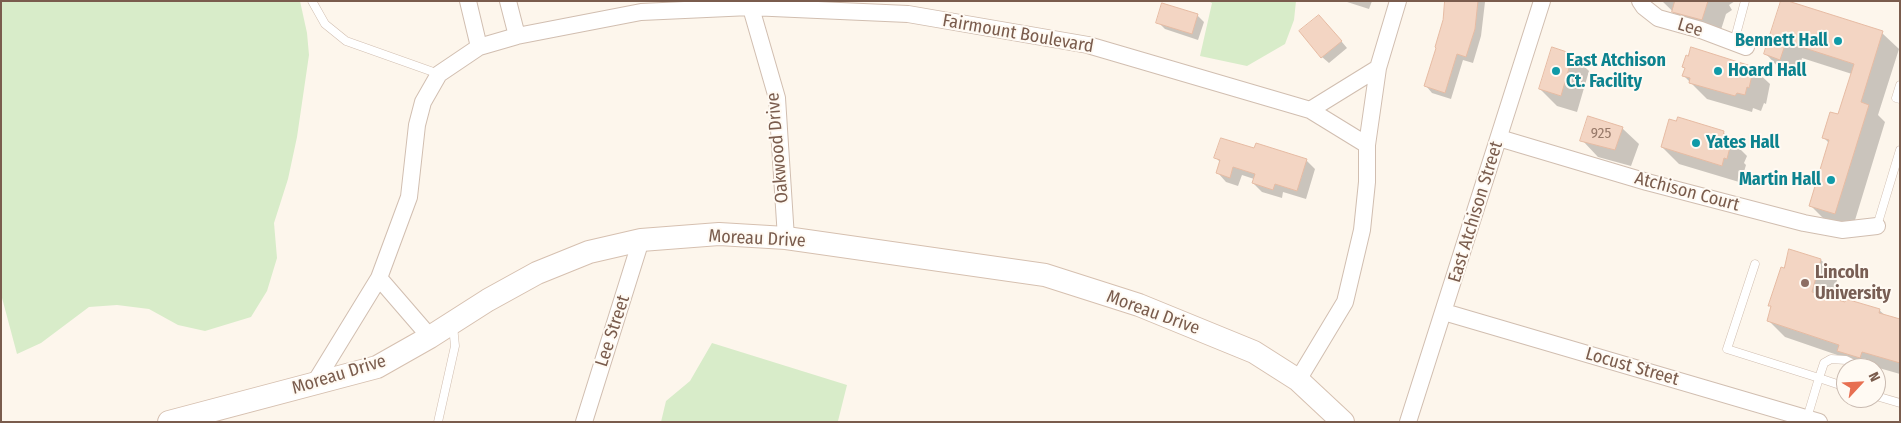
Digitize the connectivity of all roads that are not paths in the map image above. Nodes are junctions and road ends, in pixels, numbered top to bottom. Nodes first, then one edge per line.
1 (312, 1) edge
2 (468, 1) edge
3 (508, 1) edge
4 (1398, 1) edge
5 (1542, 1) edge
6 (1640, 1) edge
7 (1745, 1) edge
8 (750, 4) edge
9 (517, 36) junction
10 (1740, 44) joint
11 (479, 47) junction
12 (1378, 68) junction
13 (439, 74) junction
14 (1900, 84) edge
15 (1900, 99) edge
16 (1310, 110) junction
17 (1499, 138) junction
18 (1367, 145) junction
19 (1900, 150) edge
20 (1877, 226) joint
21 (786, 238) junction
22 (642, 240) junction
23 (1755, 264) dead end
24 (379, 278) junction
25 (1444, 312) junction
26 (452, 323) junction
27 (430, 337) junction
28 (1836, 359) edge
29 (1819, 378) junction
30 (1298, 380) junction
31 (314, 384) junction
32 (1836, 384) edge
33 (1886, 399) edge
34 (1900, 403) edge
35 (1811, 421) edge
36 (169, 422) edge
37 (438, 422) edge
38 (584, 422) edge
39 (1343, 422) edge
40 (1408, 422) edge

1 - 13 lane
2 - 11 street
3 - 9 street
4 - 12 street
5 - 17 street, East Atchison Street
6 - 10 street, Lee
7 - 10 lane
8 - 9 street, Fairmount Boulevard
8 - 16 street, Fairmount Boulevard
8 - 21 street, Oakwood Drive
9 - 11 street, Fairmount Boulevard
11 - 13 street, Fairmount Boulevard
12 - 16 street
12 - 18 street
13 - 24 street, Fairmount Boulevard
14 - 15 lane
16 - 18 street, Fairmount Boulevard
17 - 20 street, Atchison Court
17 - 25 street, East Atchison Street
18 - 30 street
19 - 20 lane
21 - 22 main road, Moreau Drive
21 - 30 main road, Moreau Drive
22 - 26 main road, Moreau Drive
22 - 38 street, Lee Street
23 - 29 lane
24 - 27 street
24 - 31 street, Fairmount Boulevard
25 - 35 street, Locust Street
25 - 40 street, East Atchison Street
26 - 27 main road, Moreau Drive
26 - 37 lane
27 - 31 main road, Moreau Drive
28 - 29 lane
29 - 32 lane
29 - 35 lane
30 - 39 main road, Moreau Drive
31 - 36 main road, Moreau Drive
33 - 34 lane

